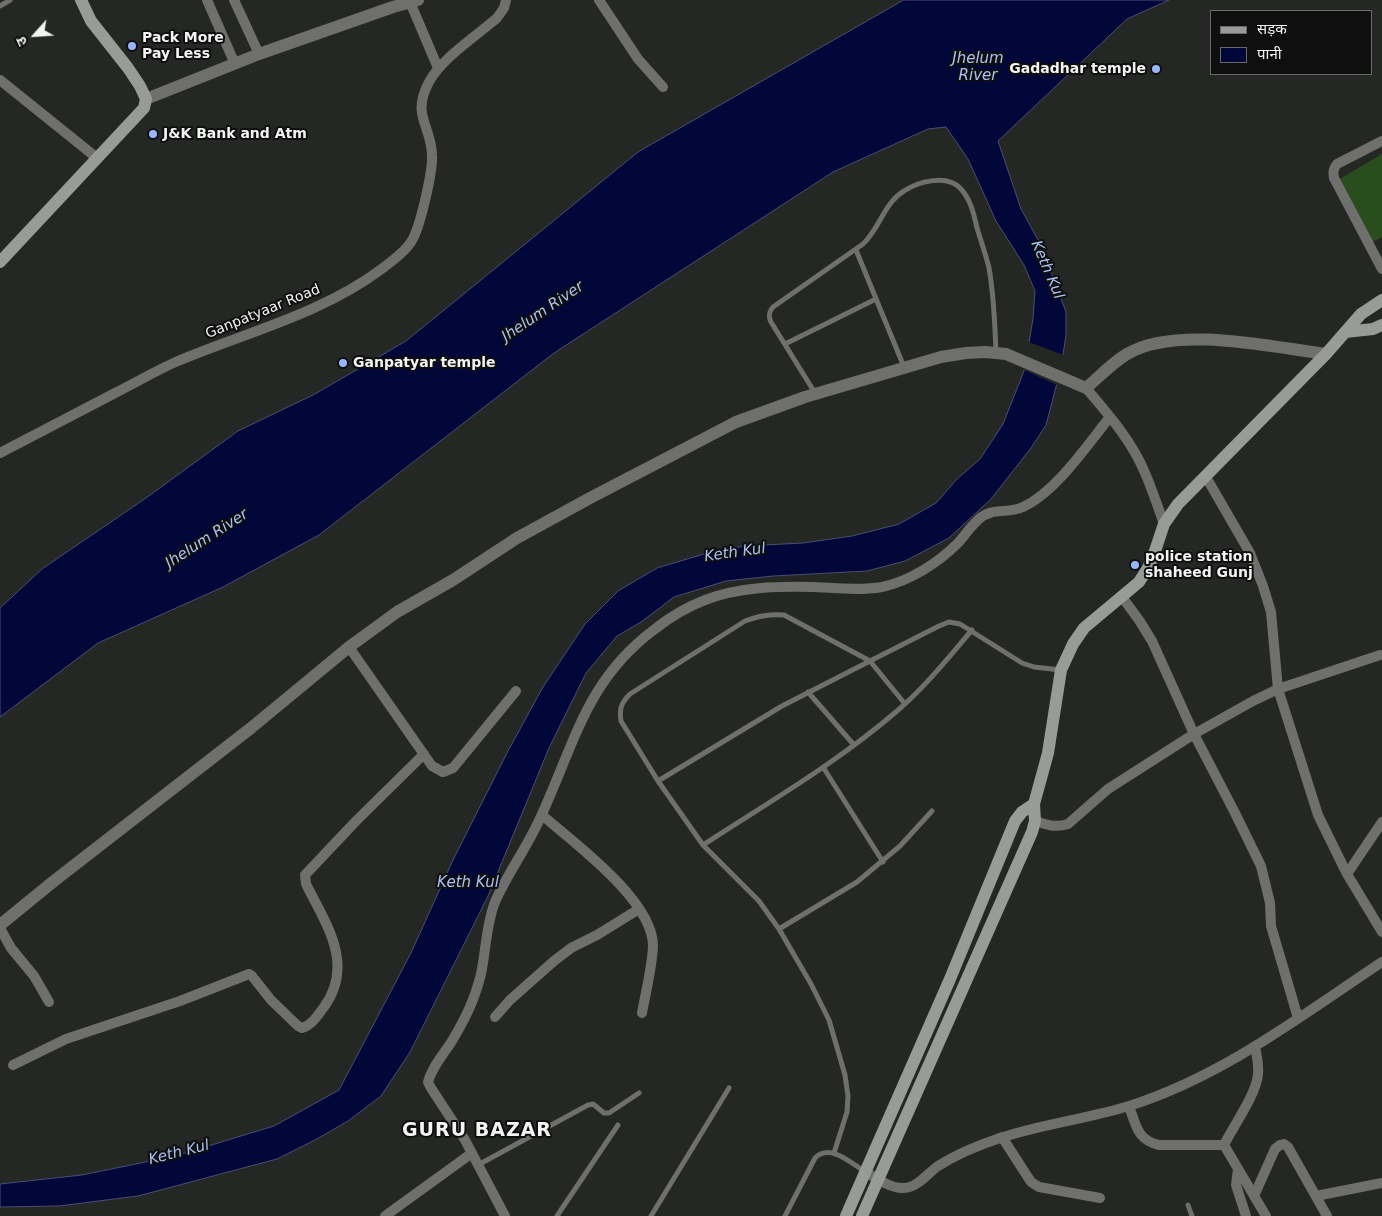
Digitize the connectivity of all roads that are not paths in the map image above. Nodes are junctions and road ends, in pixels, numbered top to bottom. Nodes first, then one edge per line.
1 (10, 0) edge
2 (82, 0) edge
3 (207, 0) edge
4 (234, 0) edge
5 (506, 0) edge
6 (598, 0) edge
7 (414, 1) edge
8 (392, 3) edge
9 (0, 6) edge
10 (259, 54) junction
11 (235, 64) junction
12 (438, 68) junction
13 (0, 80) edge
14 (663, 87) dead end
15 (146, 99) junction
16 (1382, 141) edge
17 (97, 158) junction
18 (856, 250) junction
19 (0, 262) edge
20 (1382, 269) edge
21 (876, 299) junction
22 (1382, 300) edge
23 (1382, 325) edge
24 (1345, 332) junction
25 (785, 344) junction
26 (1001, 353) junction
27 (1326, 354) junction
28 (904, 368) junction
29 (1082, 386) junction
30 (816, 394) junction
31 (1110, 417) junction
32 (0, 453) edge
33 (1206, 477) junction
34 (1164, 524) junction
35 (1122, 597) junction
36 (972, 630) junction
37 (349, 648) junction
38 (1380, 656) dead end
39 (870, 661) junction
40 (1061, 670) junction
41 (1278, 689) junction
42 (516, 691) dead end
43 (808, 692) junction
44 (905, 704) junction
45 (1194, 734) junction
46 (854, 745) junction
47 (424, 754) junction
48 (823, 767) junction
49 (658, 780) junction
50 (1034, 804) junction
51 (932, 811) dead end
52 (542, 815) junction
53 (1035, 821) junction
54 (1382, 822) edge
55 (703, 845) junction
56 (883, 862) junction
57 (1347, 874) junction
58 (639, 909) junction
59 (0, 926) edge
60 (779, 930) junction
61 (1382, 932) edge
62 (1382, 962) edge
63 (49, 1002) dead end
64 (642, 1013) dead end
65 (495, 1017) dead end
66 (1298, 1018) junction
67 (1254, 1047) junction
68 (13, 1065) dead end
69 (730, 1088) dead end
70 (639, 1094) dead end
71 (1129, 1106) junction
72 (618, 1125) dead end
73 (1002, 1137) junction
74 (1224, 1145) junction
75 (472, 1152) junction
76 (834, 1153) junction
77 (478, 1165) junction
78 (1238, 1169) junction
79 (866, 1172) junction
80 (879, 1179) junction
81 (1382, 1183) edge
82 (1254, 1196) junction
83 (1316, 1196) junction
84 (1100, 1198) dead end
85 (1188, 1205) dead end
86 (385, 1216) edge
87 (505, 1216) edge
88 (557, 1216) edge
89 (651, 1216) edge
90 (785, 1216) edge
91 (846, 1216) edge
92 (862, 1216) edge
93 (1192, 1216) edge
94 (1246, 1216) edge
95 (1266, 1216) edge
96 (1327, 1216) edge

1 - 9 lane
2 - 15 main road
3 - 11 street
4 - 10 street
5 - 12 street, Ganpatyaar Road
6 - 14 street
7 - 8 street
7 - 12 street
8 - 10 street
10 - 11 street
11 - 15 street
12 - 32 street, Ganpatyaar Road
13 - 17 street
15 - 17 main road
16 - 20 street
17 - 19 main road
18 - 21 lane
18 - 25 lane
18 - 26 lane
21 - 25 lane
21 - 28 lane
22 - 24 main road
23 - 24 main road
24 - 27 main road
25 - 30 lane
26 - 28 street
26 - 29 street
27 - 29 street
27 - 33 main road
28 - 30 street
29 - 31 street
30 - 37 street
31 - 34 street
31 - 52 street
33 - 34 main road
33 - 41 street
34 - 35 main road
35 - 40 main road
35 - 45 street
36 - 39 lane
36 - 40 lane
36 - 44 lane
37 - 47 street
37 - 59 street
38 - 41 street
39 - 43 lane
39 - 44 lane
39 - 49 lane
40 - 50 main road
41 - 45 street
41 - 57 street
42 - 47 street
43 - 46 lane
43 - 49 lane
44 - 46 lane
45 - 53 street
45 - 66 street
46 - 48 lane
47 - 68 street
48 - 55 lane
48 - 56 lane
49 - 55 lane
50 - 53 main road
50 - 79 main road
51 - 56 lane
52 - 58 street
52 - 75 street
53 - 80 main road
54 - 57 street
55 - 60 lane
56 - 60 lane
57 - 61 street
58 - 64 street
58 - 65 street
59 - 63 street
60 - 76 lane
62 - 66 street
66 - 67 street
67 - 71 street
67 - 74 street
69 - 89 lane
70 - 77 lane
71 - 73 street
71 - 74 street
72 - 88 lane
73 - 80 street
73 - 84 street
74 - 78 street
75 - 77 street
75 - 86 street
76 - 79 lane
76 - 90 lane
77 - 87 street
78 - 82 street
78 - 94 street
79 - 80 street
79 - 91 main road
80 - 92 main road
81 - 83 street
82 - 83 street
82 - 95 street
83 - 96 street
85 - 93 lane

